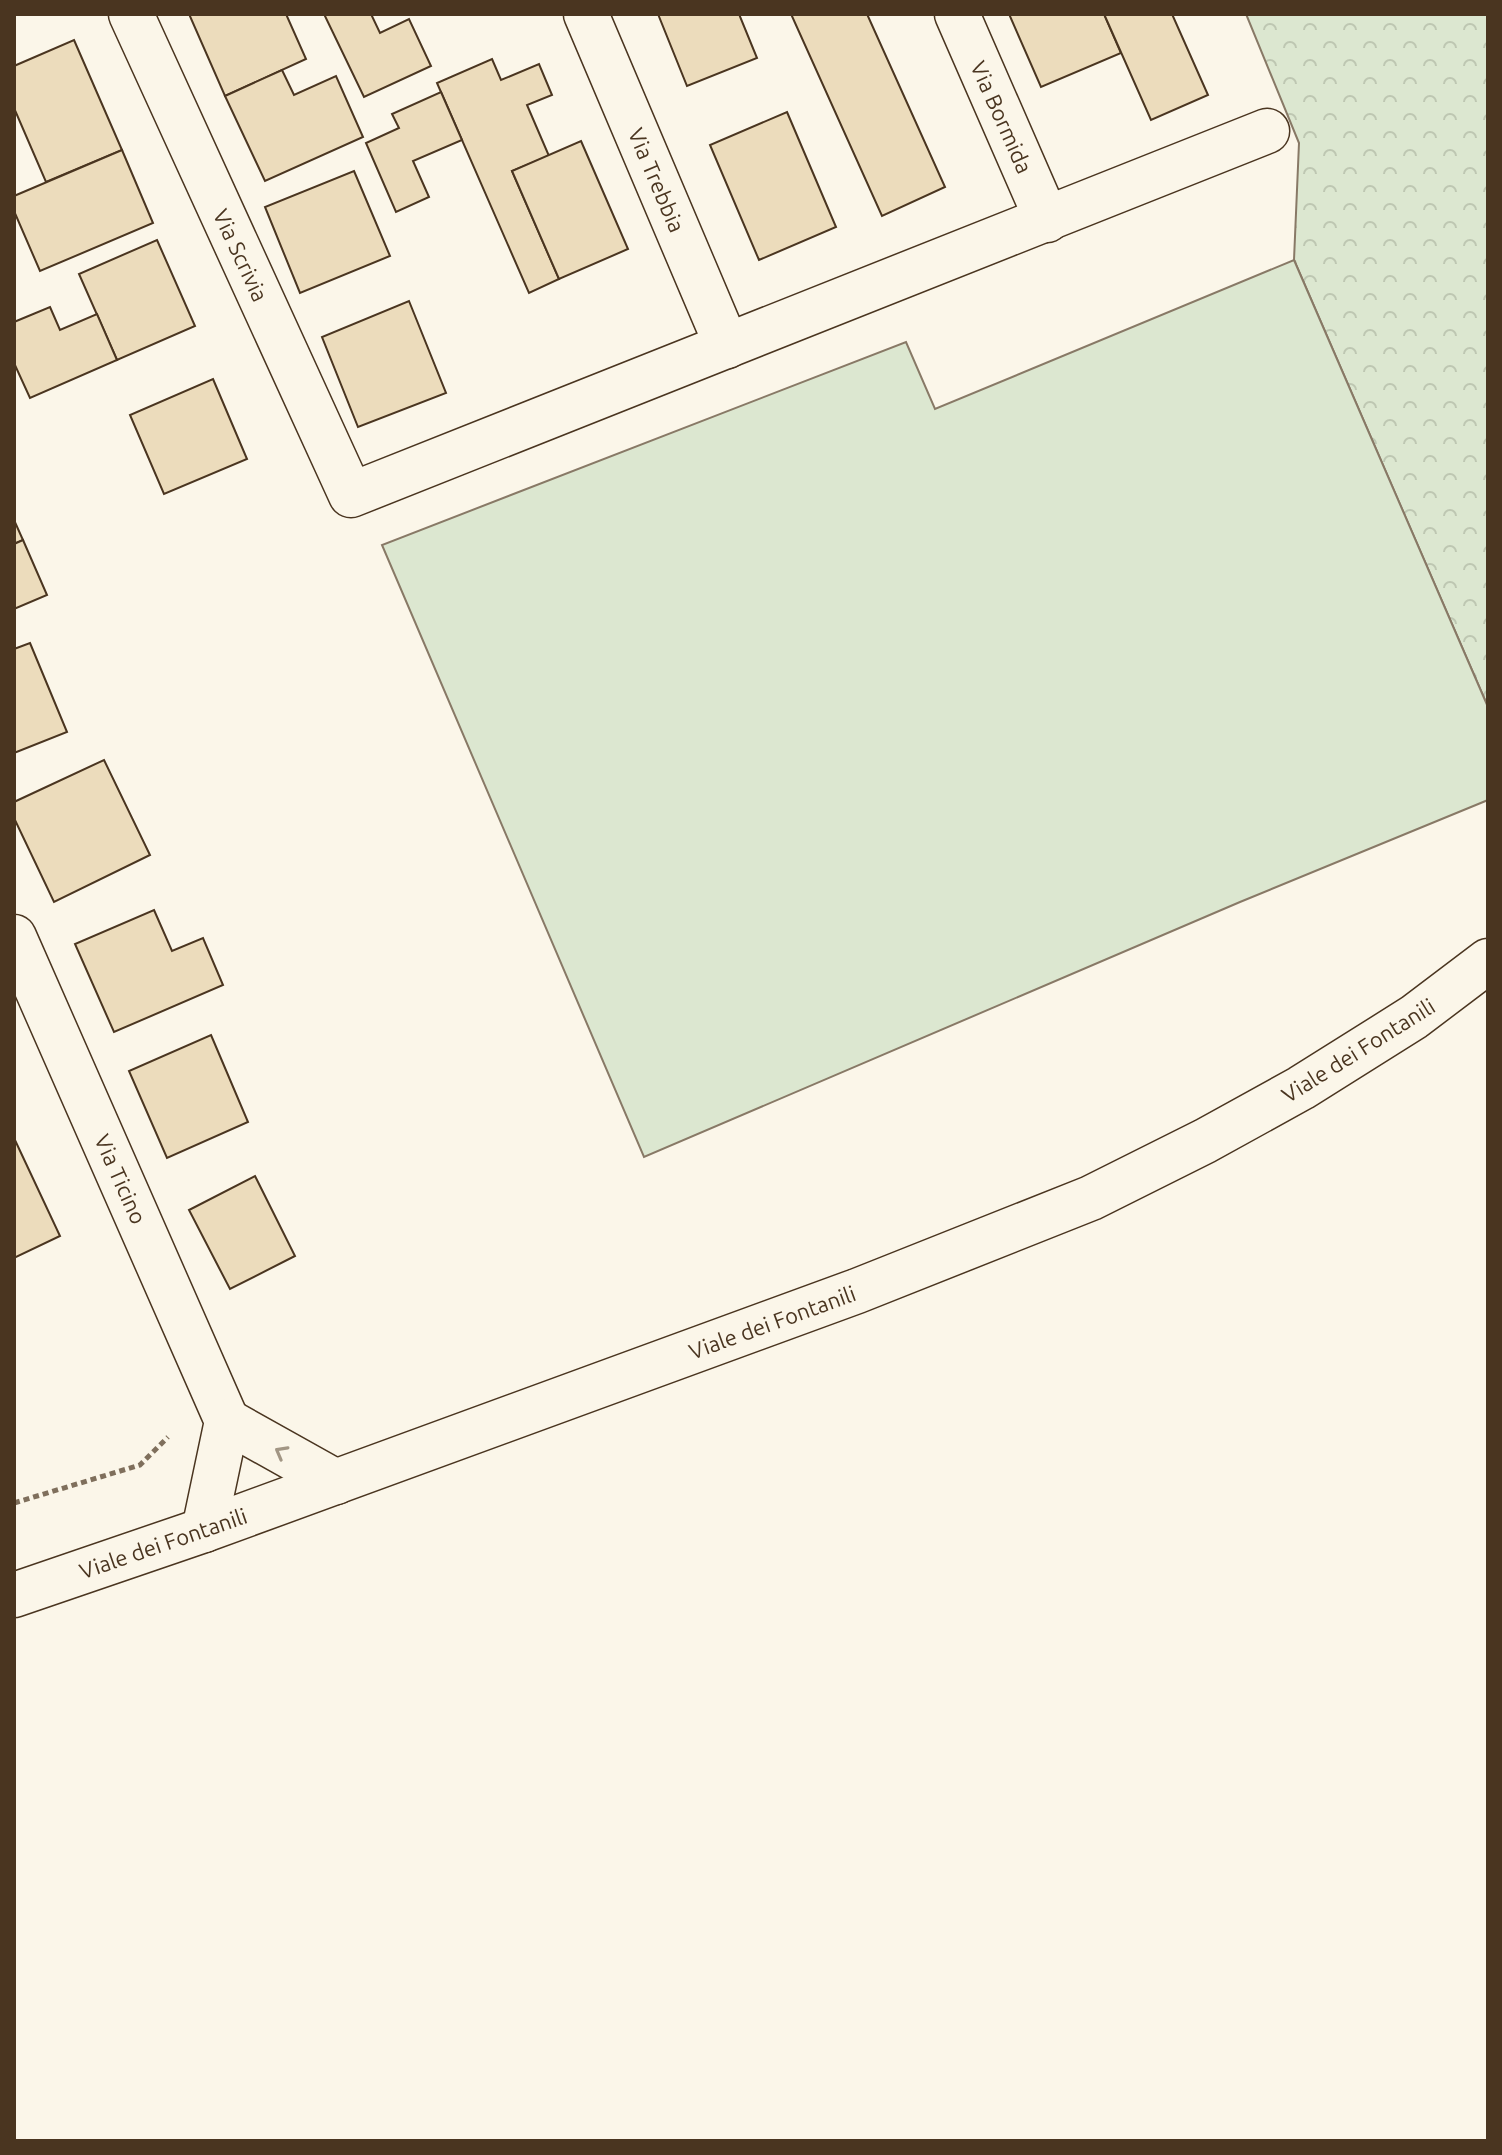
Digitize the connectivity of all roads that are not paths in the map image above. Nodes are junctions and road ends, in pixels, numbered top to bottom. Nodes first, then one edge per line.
1 (131, 14) edge
2 (586, 14) edge
3 (957, 14) edge
4 (1267, 131) dead end
5 (1047, 220) junction
6 (727, 346) junction
7 (14, 937) edge
8 (1488, 961) edge
9 (220, 1405) junction
10 (336, 1482) junction
11 (204, 1530) junction
12 (14, 1595) edge

1 - 6 street, Via Scrivia
2 - 6 street, Via Trebbia
3 - 5 street, Via Bormida
4 - 5 street
5 - 6 street
7 - 9 street, Via Ticino
8 - 10 street, Viale dei Fontanili
10 -> 9 street
9 - 11 street
10 - 11 street, Viale dei Fontanili
11 - 12 street, Viale dei Fontanili

